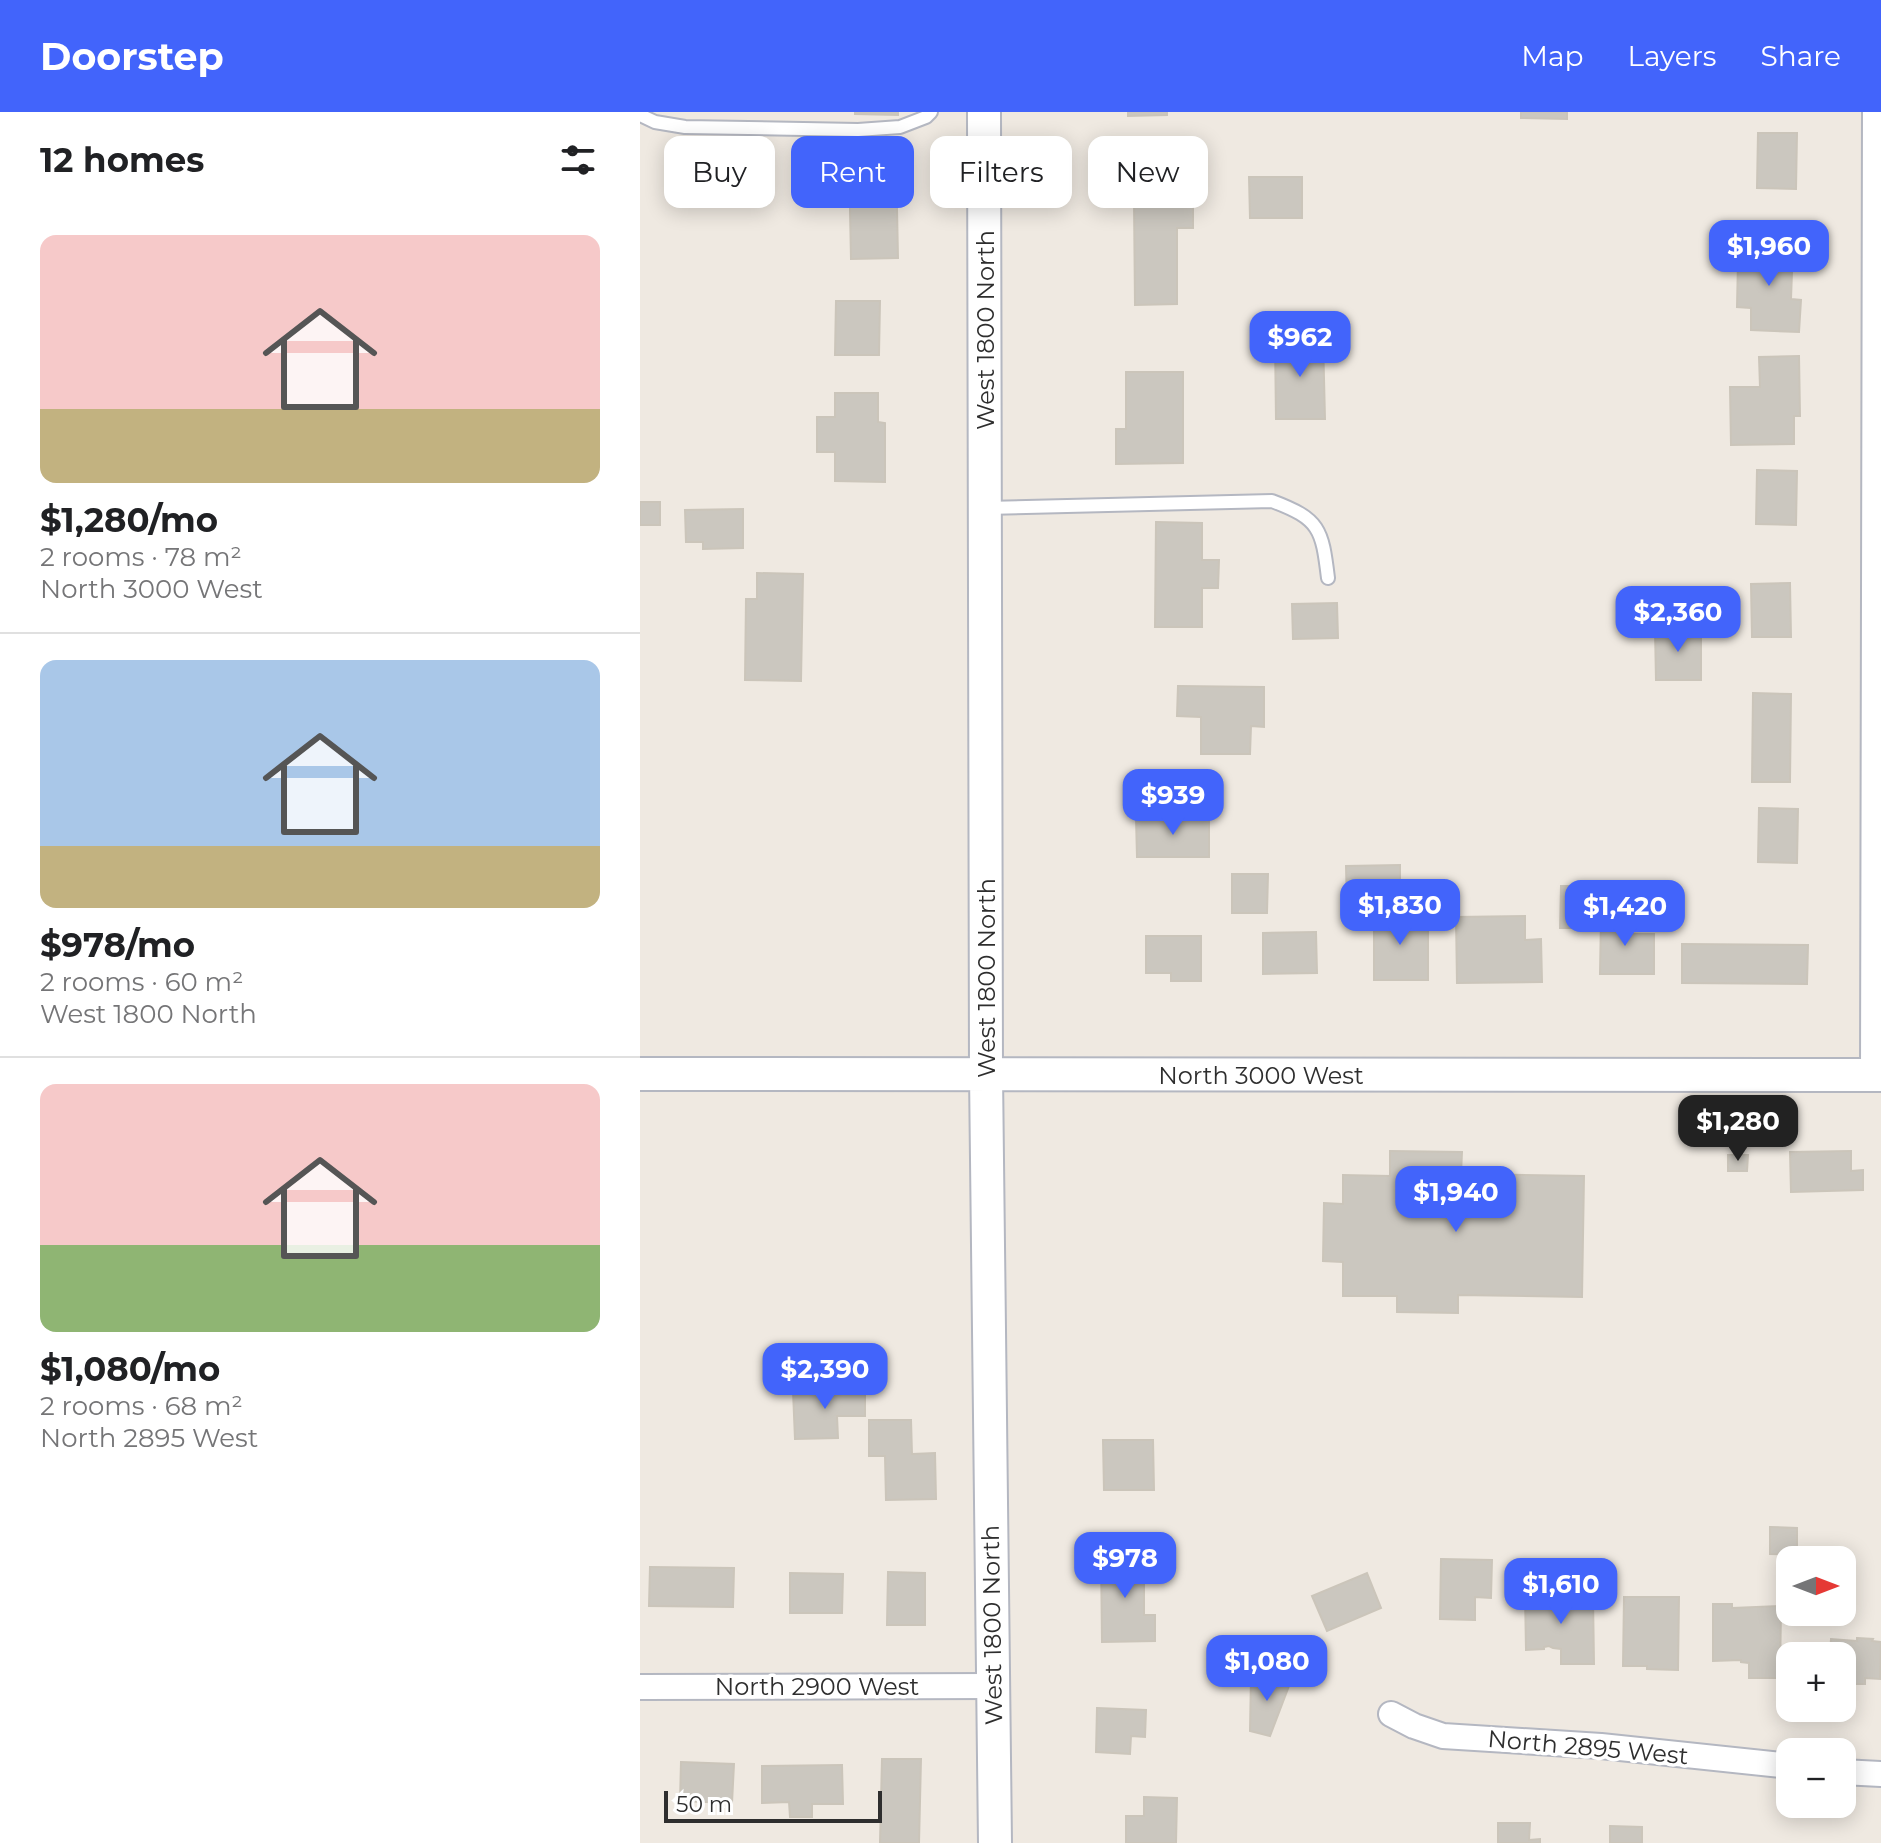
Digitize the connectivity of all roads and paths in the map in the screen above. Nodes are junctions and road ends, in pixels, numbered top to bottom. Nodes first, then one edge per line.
1 (931, 112) edge
2 (984, 112) edge
3 (1875, 112) edge
4 (640, 115) edge
5 (1878, 210) edge
6 (985, 508) junction
7 (1328, 578) dead end
8 (1877, 659) edge
9 (640, 1074) edge
10 (986, 1074) junction
11 (1877, 1075) edge
12 (993, 1686) junction
13 (640, 1687) edge
14 (1391, 1714) dead end
15 (1776, 1765) edge
16 (1856, 1773) edge
17 (1881, 1774) edge
18 (995, 1843) edge

1 - 4 lane
2 - 6 main road, West 1800 North
3 - 5 street
5 - 8 street
6 - 7 lane
6 - 10 main road, West 1800 North
8 - 11 street
9 - 10 main road, North 3000 West
10 - 11 main road, North 3000 West
10 - 12 main road, West 1800 North
12 - 13 street, North 2900 West
12 - 18 main road, West 1800 North
14 - 15 street, North 2895 West
16 - 17 street

